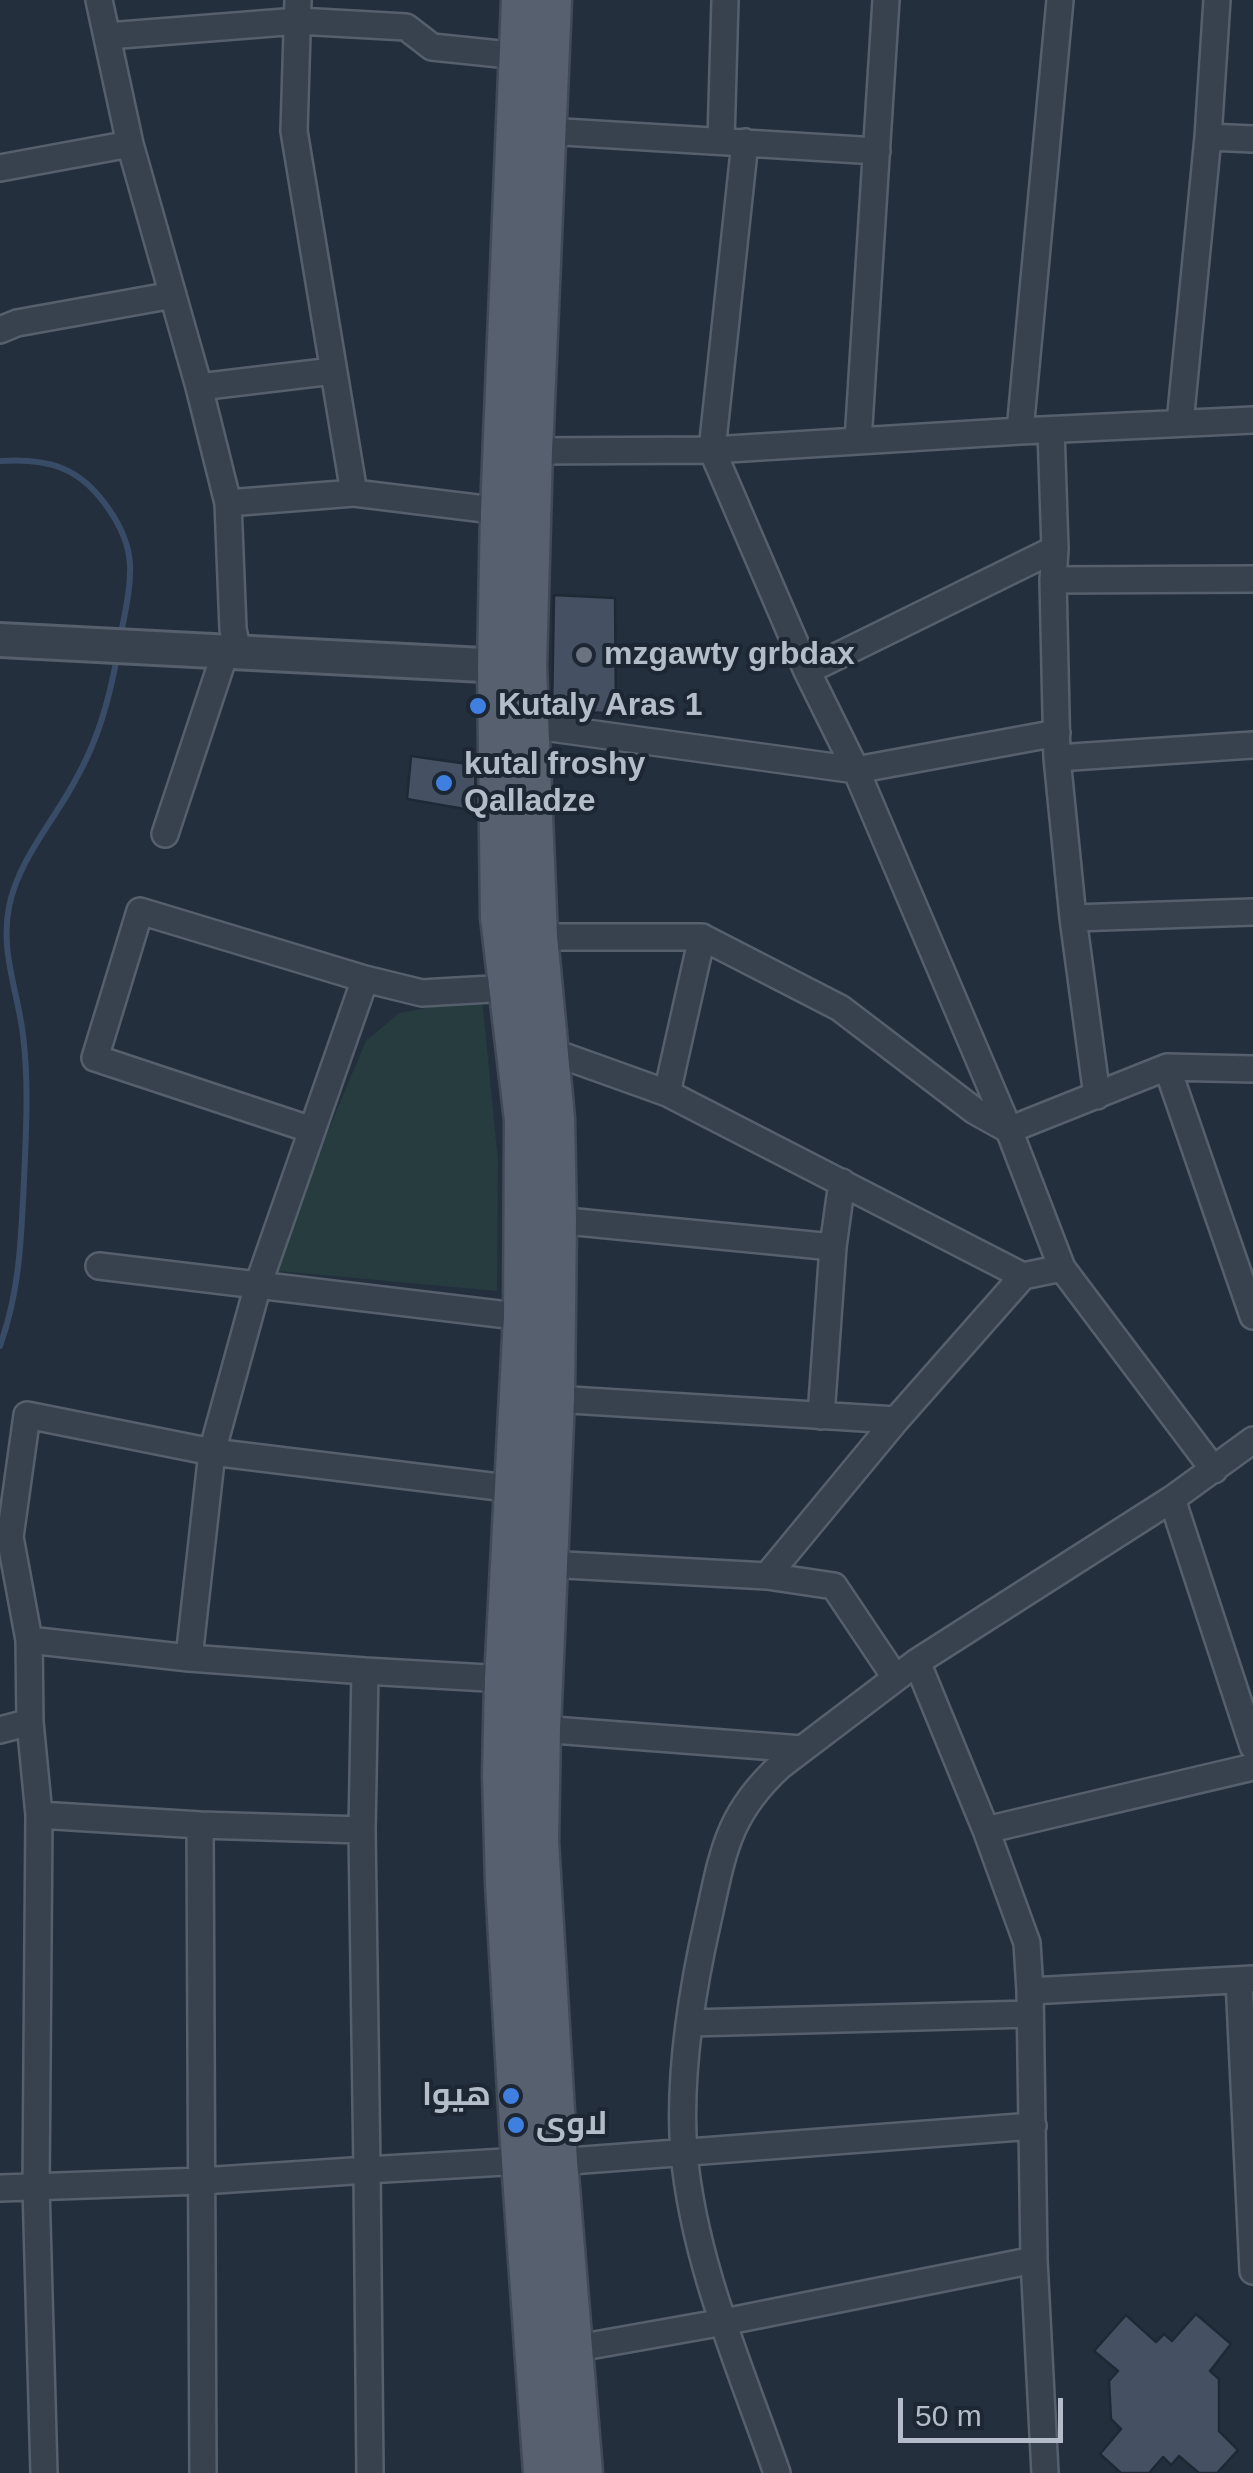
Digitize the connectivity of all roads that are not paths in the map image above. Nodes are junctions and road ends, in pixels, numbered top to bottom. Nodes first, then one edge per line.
1 (99, 0) edge
2 (522, 0) edge
3 (551, 0) edge
4 (725, 0) edge
5 (886, 0) edge
6 (1060, 0) edge
7 (1217, 0) edge
8 (298, 11) edge
9 (108, 36) junction
10 (520, 56) junction
11 (547, 131) junction
12 (1208, 137) junction
13 (1253, 139) edge
14 (733, 142) junction
15 (130, 144) junction
16 (877, 150) junction
17 (0, 168) edge
18 (173, 295) junction
19 (0, 330) edge
20 (332, 371) junction
21 (199, 388) junction
22 (1253, 420) edge
23 (1180, 424) junction
24 (1051, 430) junction
25 (1020, 431) junction
26 (858, 441) junction
27 (712, 450) junction
28 (532, 451) junction
29 (354, 494) junction
30 (228, 503) junction
31 (501, 511) junction
32 (1055, 549) junction
33 (1253, 579) edge
34 (1053, 580) junction
35 (0, 640) edge
36 (231, 653) junction
37 (512, 667) junction
38 (807, 671) junction
39 (529, 725) junction
40 (1057, 745) junction
41 (1253, 745) edge
42 (856, 770) junction
43 (166, 834) dead end
44 (1253, 912) edge
45 (1073, 918) junction
46 (538, 937) junction
47 (702, 937) junction
48 (365, 979) junction
49 (508, 988) junction
50 (547, 1050) junction
51 (1167, 1068) junction
52 (1253, 1069) edge
53 (667, 1093) junction
54 (1097, 1096) junction
55 (312, 1130) junction
56 (1009, 1130) junction
57 (842, 1182) junction
58 (556, 1220) junction
59 (1224, 1239) junction
60 (1253, 1239) edge
61 (833, 1247) junction
62 (99, 1266) dead end
63 (1062, 1268) junction
64 (1023, 1276) junction
65 (258, 1286) junction
66 (1253, 1316) edge
67 (524, 1318) junction
68 (554, 1399) junction
69 (820, 1416) junction
70 (896, 1420) junction
71 (1253, 1440) edge
72 (212, 1452) junction
73 (1214, 1470) junction
74 (515, 1489) junction
75 (1172, 1499) junction
76 (548, 1564) junction
77 (767, 1576) junction
78 (28, 1640) junction
79 (189, 1658) junction
80 (917, 1662) junction
81 (364, 1670) junction
82 (896, 1678) junction
83 (505, 1679) junction
84 (30, 1722) junction
85 (0, 1730) edge
86 (540, 1730) junction
87 (1253, 1746) edge
88 (802, 1749) junction
89 (1253, 1767) edge
90 (39, 1815) junction
91 (200, 1825) junction
92 (362, 1830) junction
93 (986, 1830) junction
94 (1246, 1980) edge
95 (1030, 2002) junction
96 (690, 2023) junction
97 (1032, 2126) junction
98 (684, 2152) junction
99 (540, 2161) junction
100 (367, 2170) junction
101 (202, 2181) junction
102 (0, 2188) edge
103 (36, 2188) junction
104 (1252, 2236) edge
105 (1034, 2260) junction
106 (1253, 2271) edge
107 (724, 2322) junction
108 (553, 2351) junction
109 (44, 2473) edge
110 (203, 2473) edge
111 (370, 2473) edge
112 (544, 2473) edge
113 (582, 2473) edge
114 (777, 2473) edge
115 (1045, 2473) edge

1 - 9 street
2 - 10 main road
3 - 11 main road
4 - 14 street
5 - 16 street
6 - 25 street
7 - 12 street
8 - 9 street
8 - 10 street
8 - 20 street
9 - 15 street
10 - 31 main road
11 - 14 street
11 - 28 main road
12 - 13 street
12 - 23 street
14 - 16 street
14 - 27 street
15 - 17 street
15 - 18 street
16 - 26 street
18 - 19 street
18 - 21 street
20 - 21 street
20 - 29 street
21 - 30 street
22 - 23 street
23 - 24 street
24 - 25 street
24 - 32 street
25 - 26 street
26 - 27 street
27 - 28 street
27 - 38 street
28 - 37 main road
29 - 30 street
29 - 31 street
30 - 36 street
31 - 37 main road
32 - 34 street
32 - 38 street
33 - 34 street
34 - 40 street
35 - 36 street
36 - 37 street
36 - 43 street
37 - 39 main road
37 - 49 main road
38 - 42 street
39 - 42 street
39 - 46 main road
40 - 41 street
40 - 42 street
40 - 45 street
42 - 56 street
44 - 45 street
45 - 54 street
46 - 47 street
46 - 50 main road
47 - 53 street
47 - 56 street
48 - 49 street
48 - 55 street
48 - 55 street
49 - 67 main road
50 - 53 street
50 - 58 main road
51 - 52 street
51 - 54 street
51 - 59 street
53 - 57 street
54 - 56 street
55 - 65 street
56 - 63 street
57 - 61 street
57 - 64 street
58 - 61 street
58 - 68 main road
59 - 60 street
59 - 66 street
61 - 69 street
62 - 65 street
63 - 64 street
63 - 73 street
64 - 70 street
65 - 67 street
65 - 72 street
67 - 74 main road
68 - 69 street
68 - 76 main road
69 - 70 street
70 - 77 street
71 - 73 street
72 - 74 street
72 - 78 street
72 - 79 street
73 - 75 street
74 - 83 main road
75 - 80 street
75 - 87 street
76 - 77 street
76 - 86 main road
77 - 82 street
78 - 79 street
78 - 84 street
79 - 81 street
80 - 82 street
80 - 93 street
81 - 83 street
81 - 92 street
82 - 88 street
83 - 99 main road
84 - 85 street
84 - 90 street
86 - 88 street
86 - 99 main road
88 - 96 street
89 - 93 street
90 - 91 street
90 - 103 street
91 - 92 street
91 - 101 street
92 - 100 street
93 - 95 street
94 - 95 street
94 - 104 street
95 - 96 street
95 - 97 street
96 - 98 street
97 - 98 street
97 - 105 street
98 - 99 street
98 - 107 street
99 - 100 street
99 - 108 main road
100 - 101 street
100 - 111 street
101 - 103 street
101 - 110 street
102 - 103 street
103 - 109 street
104 - 106 street
105 - 107 street
105 - 115 street
107 - 108 street
107 - 114 street
108 - 112 main road
108 - 113 main road

